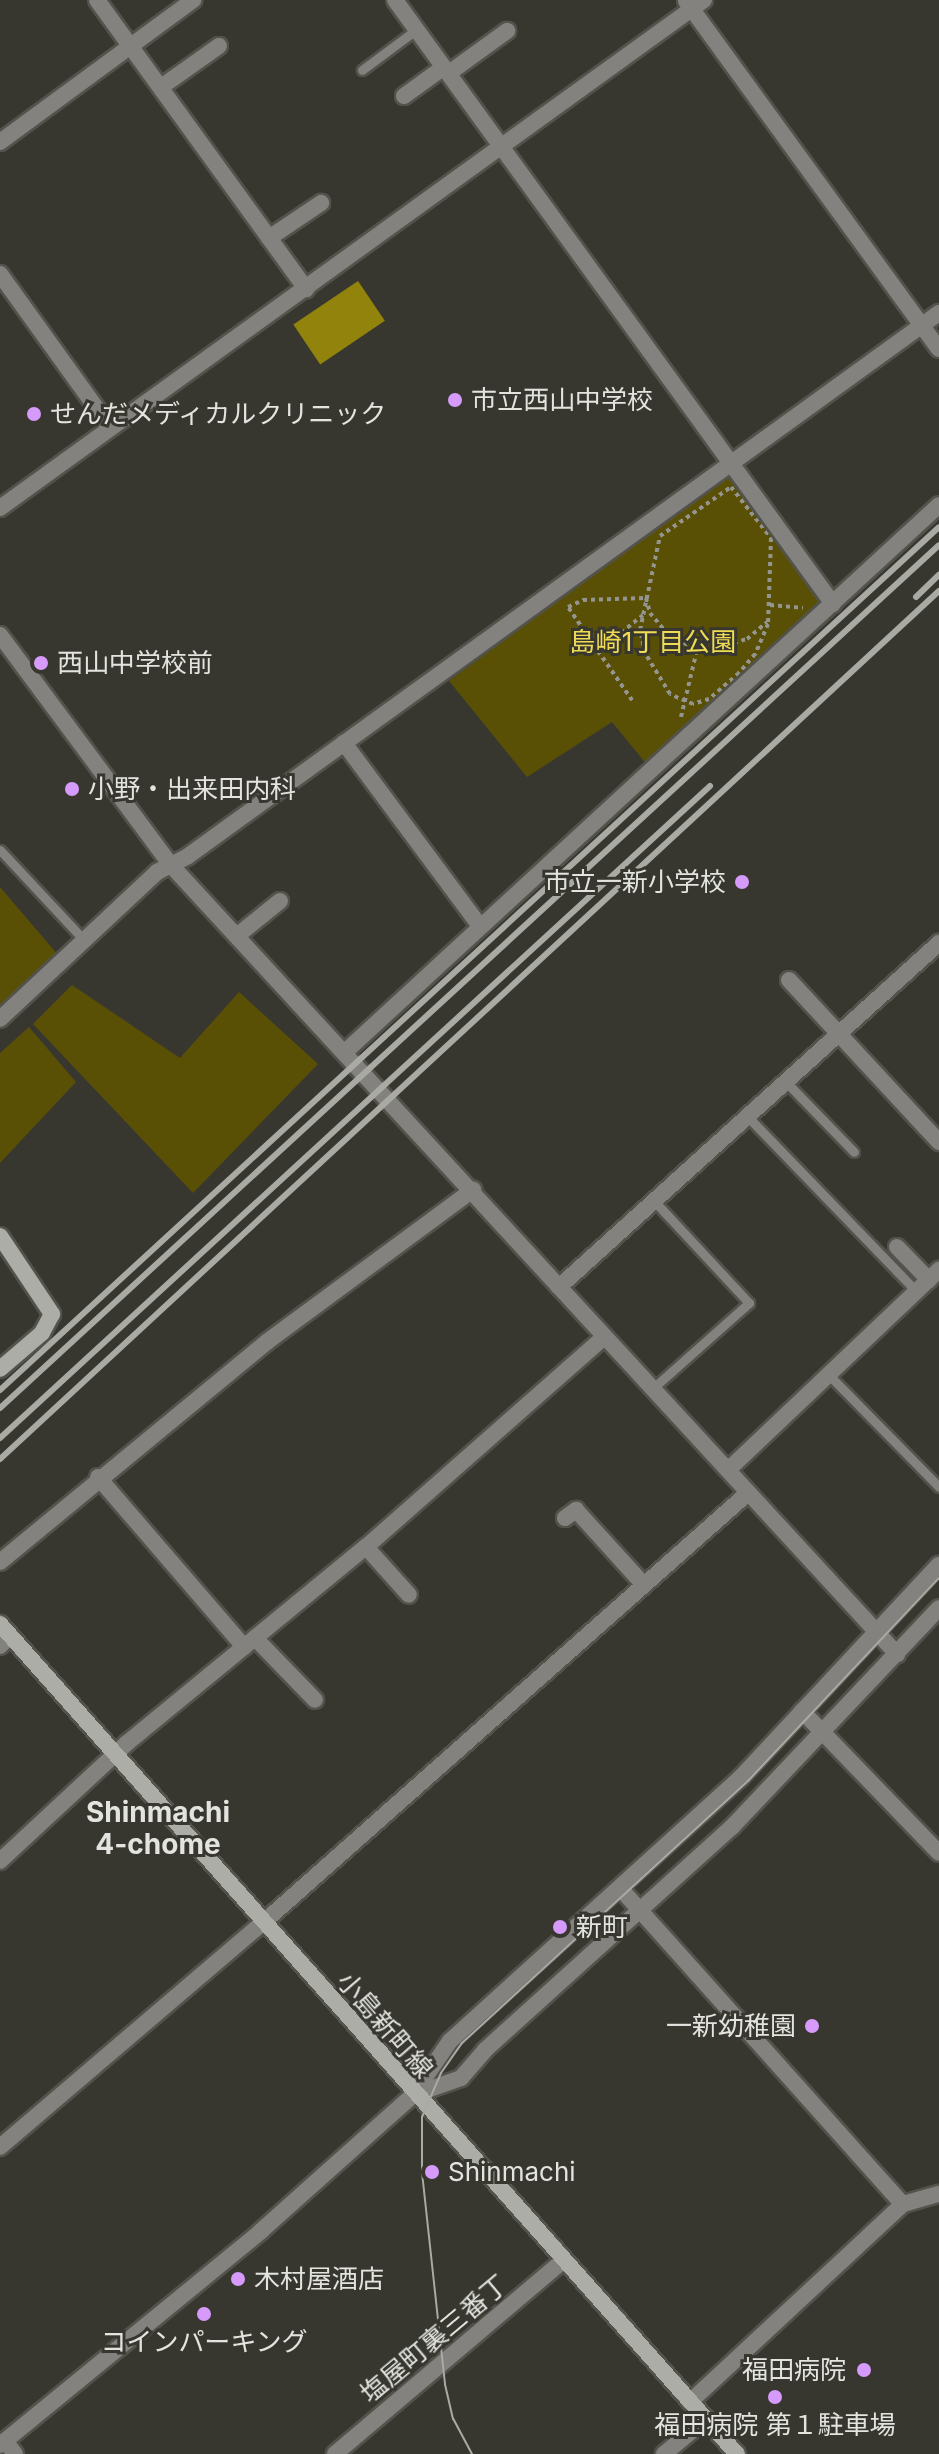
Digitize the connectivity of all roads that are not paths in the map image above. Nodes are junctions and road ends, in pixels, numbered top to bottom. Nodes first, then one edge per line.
1 (97, 0) edge
2 (193, 0) edge
3 (395, 0) edge
4 (694, 3) edge
5 (417, 29) junction
6 (507, 31) dead end
7 (130, 46) junction
8 (219, 46) dead end
9 (362, 70) dead end
10 (446, 70) junction
11 (161, 87) junction
12 (404, 96) dead end
13 (3, 135) edge
14 (503, 144) junction
15 (321, 203) dead end
16 (269, 238) junction
17 (0, 274) edge
18 (306, 289) junction
19 (939, 313) edge
20 (922, 325) junction
21 (939, 349) edge
22 (110, 427) junction
23 (730, 464) junction
24 (939, 505) edge
25 (0, 508) edge
26 (833, 604) junction
27 (0, 635) edge
28 (344, 743) junction
29 (0, 850) edge
30 (170, 864) junction
31 (280, 901) dead end
32 (480, 926) junction
33 (238, 935) junction
34 (87, 943) junction
35 (939, 943) edge
36 (789, 980) dead end
37 (0, 1019) edge
38 (841, 1032) junction
39 (345, 1052) junction
40 (787, 1083) junction
41 (749, 1118) junction
42 (939, 1142) edge
43 (854, 1152) dead end
44 (473, 1190) junction
45 (656, 1203) junction
46 (0, 1236) edge
47 (897, 1247) dead end
48 (928, 1281) edge
49 (559, 1287) junction
50 (604, 1337) junction
51 (0, 1369) edge
52 (829, 1375) junction
53 (652, 1389) junction
54 (728, 1470) junction
55 (98, 1477) junction
56 (939, 1487) edge
57 (748, 1493) junction
58 (565, 1518) dead end
59 (366, 1547) junction
60 (0, 1562) edge
61 (939, 1565) edge
62 (644, 1585) junction
63 (409, 1595) dead end
64 (939, 1608) edge
65 (876, 1632) junction
66 (3, 1635) edge
67 (249, 1643) junction
68 (897, 1654) junction
69 (315, 1700) dead end
70 (802, 1711) junction
71 (823, 1733) junction
72 (116, 1756) junction
73 (939, 1853) edge
74 (0, 1861) edge
75 (620, 1888) junction
76 (641, 1910) junction
77 (265, 1921) junction
78 (413, 2095) junction
79 (0, 2147) edge
80 (939, 2194) edge
81 (903, 2204) junction
82 (564, 2260) junction
83 (690, 2402) junction
84 (706, 2419) junction
85 (7, 2447) edge
86 (335, 2454) edge
87 (664, 2454) edge
88 (737, 2454) edge

1 - 7 street
2 - 7 street
3 - 5 street
4 - 14 street
4 - 20 street
5 - 9 lane
5 - 10 street
6 - 10 street
7 - 11 street
7 - 13 street
8 - 11 street
10 - 12 street
10 - 14 street
11 - 16 street
14 - 18 street
14 - 23 street
15 - 16 street
16 - 18 street
17 - 22 street
18 - 22 street
19 - 20 street
20 - 21 street
20 - 23 street
22 - 25 street
23 - 26 street
23 - 28 street
24 - 26 street
26 - 32 street
27 - 30 street
28 - 30 street
28 - 32 street
29 - 34 lane
30 - 33 street
30 - 34 street
31 - 33 street
32 - 39 street
33 - 39 street
34 - 37 street
35 - 38 street
36 - 38 street
38 - 40 street
38 - 42 street
39 - 44 street
40 - 41 street
40 - 43 lane
41 - 45 street
41 - 48 lane
44 - 49 street
44 - 55 street
45 - 49 street
45 - 53 lane
46 - 51 main road
47 - 48 street
48 - 52 street
49 - 50 street
50 - 53 street
50 - 59 street
52 - 54 street
52 - 56 lane
53 - 54 street
54 - 57 street
55 - 60 street
55 - 67 street
57 - 62 street
57 - 65 street
58 - 62 street
59 - 63 street
59 - 67 street
61 - 65 street
62 - 77 street
64 - 68 street
65 - 68 street
65 - 70 street
66 - 72 main road, 小島新町線
67 - 69 street
67 - 72 street
68 - 71 street
70 - 71 street
70 - 75 street
71 - 73 street
71 - 76 street
72 - 74 street
72 - 77 main road, 小島新町線
75 - 76 street
75 - 78 street
76 - 78 street
76 - 81 street
77 - 78 main road, 小島新町線
77 - 79 street
78 - 82 main road, 小島新町線
78 - 85 street
80 - 81 street
81 - 83 street
82 - 83 main road, 小島新町線
82 - 86 street, 塩屋町裏三番丁
83 - 84 main road, 小島新町線
84 - 87 street
84 - 88 main road, 小島新町線

